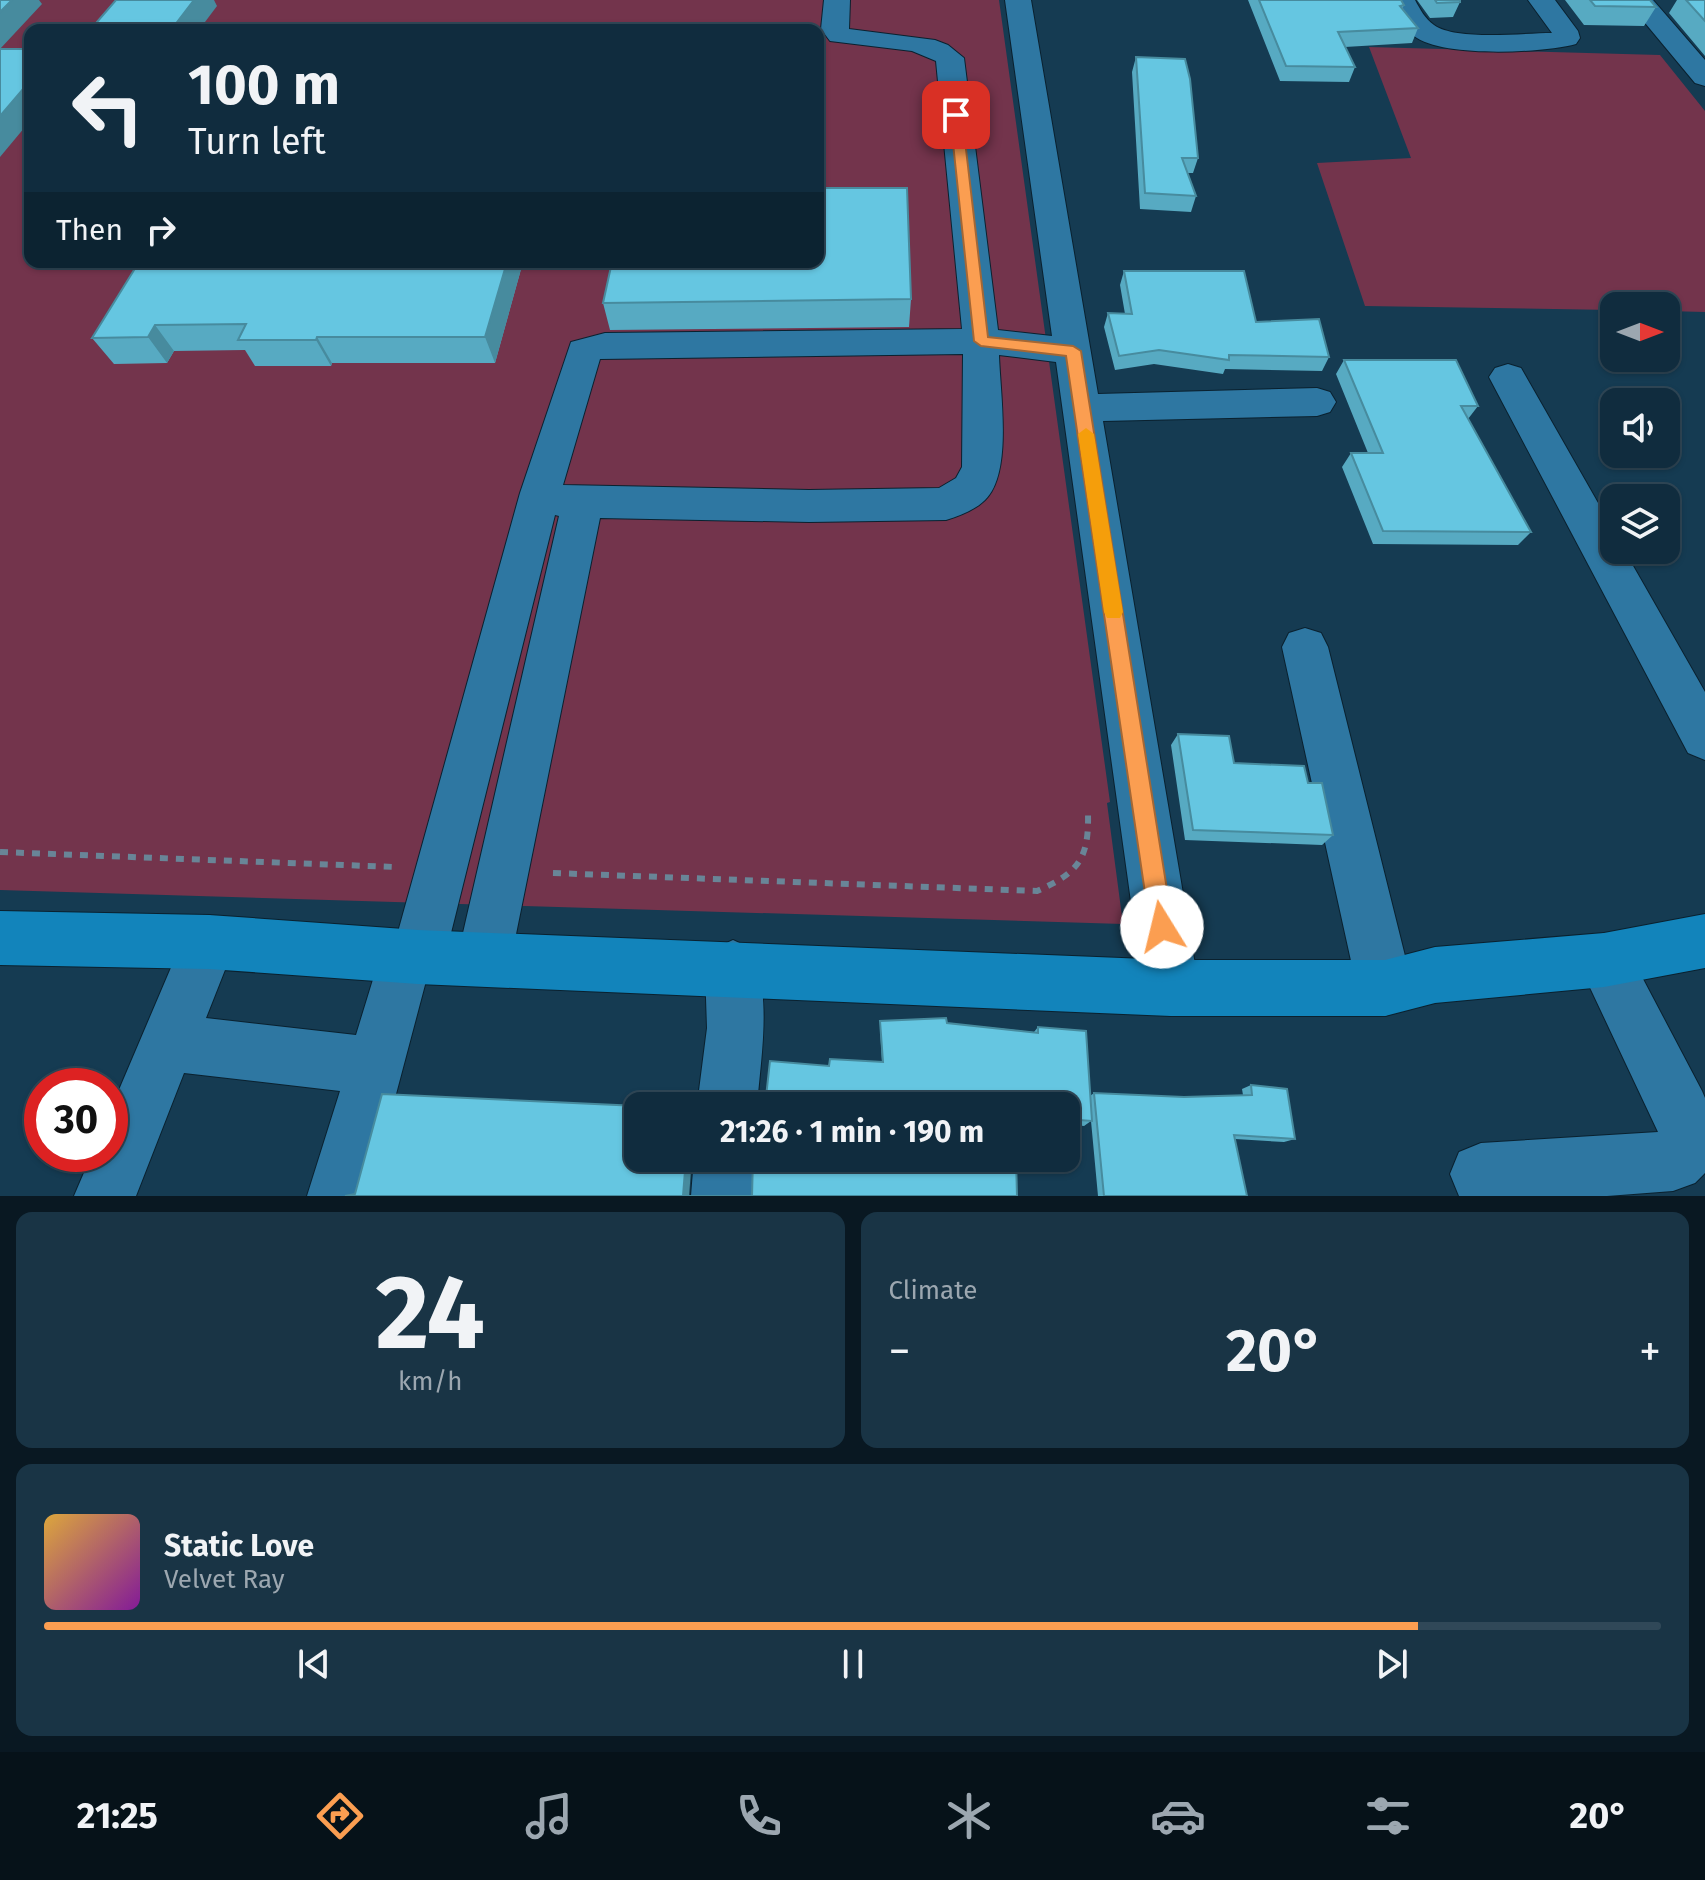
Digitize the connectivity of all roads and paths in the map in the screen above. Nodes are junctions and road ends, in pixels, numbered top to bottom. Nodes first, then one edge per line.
1 (837, 0) edge
2 (1018, 0) edge
3 (1402, 0) edge
4 (1541, 0) edge
5 (1640, 1) edge
6 (1679, 2) edge
7 (1705, 77) edge
8 (981, 341) junction
9 (1073, 351) junction
10 (1508, 377) dead end
11 (1317, 402) dead end
12 (1082, 408) junction
13 (562, 497) junction
14 (1305, 647) dead end
15 (1705, 738) edge
16 (1088, 814) dead end
17 (0, 852) edge
18 (439, 868) junction
19 (505, 871) junction
20 (0, 938) edge
21 (1705, 941) edge
22 (209, 942) junction
23 (412, 956) junction
24 (484, 959) junction
25 (1604, 960) junction
26 (733, 968) junction
27 (1171, 988) junction
28 (1385, 988) junction
29 (169, 1043) junction
30 (377, 1066) junction
31 (728, 1092) edge
32 (723, 1172) edge
33 (1481, 1174) dead end
34 (105, 1196) edge
35 (338, 1196) edge
36 (722, 1196) edge

1 - 8 street
2 - 9 street
3 - 4 street
5 - 6 street
5 - 7 street
8 - 9 street
8 - 13 street
8 - 13 street
9 - 12 street
10 - 15 street
11 - 12 street
12 - 27 street
13 - 18 street
13 - 19 street
14 - 28 street
16 - 19 path
17 - 18 path
18 - 23 street
19 - 24 street
20 - 22 main road
21 - 25 main road
22 - 23 main road
22 - 29 street
23 - 24 main road
23 - 30 street
24 - 26 main road
25 - 28 main road
25 - 33 street
26 - 27 main road
26 - 31 street
27 - 28 main road
29 - 30 street
29 - 34 street
30 - 35 street
32 - 36 street

